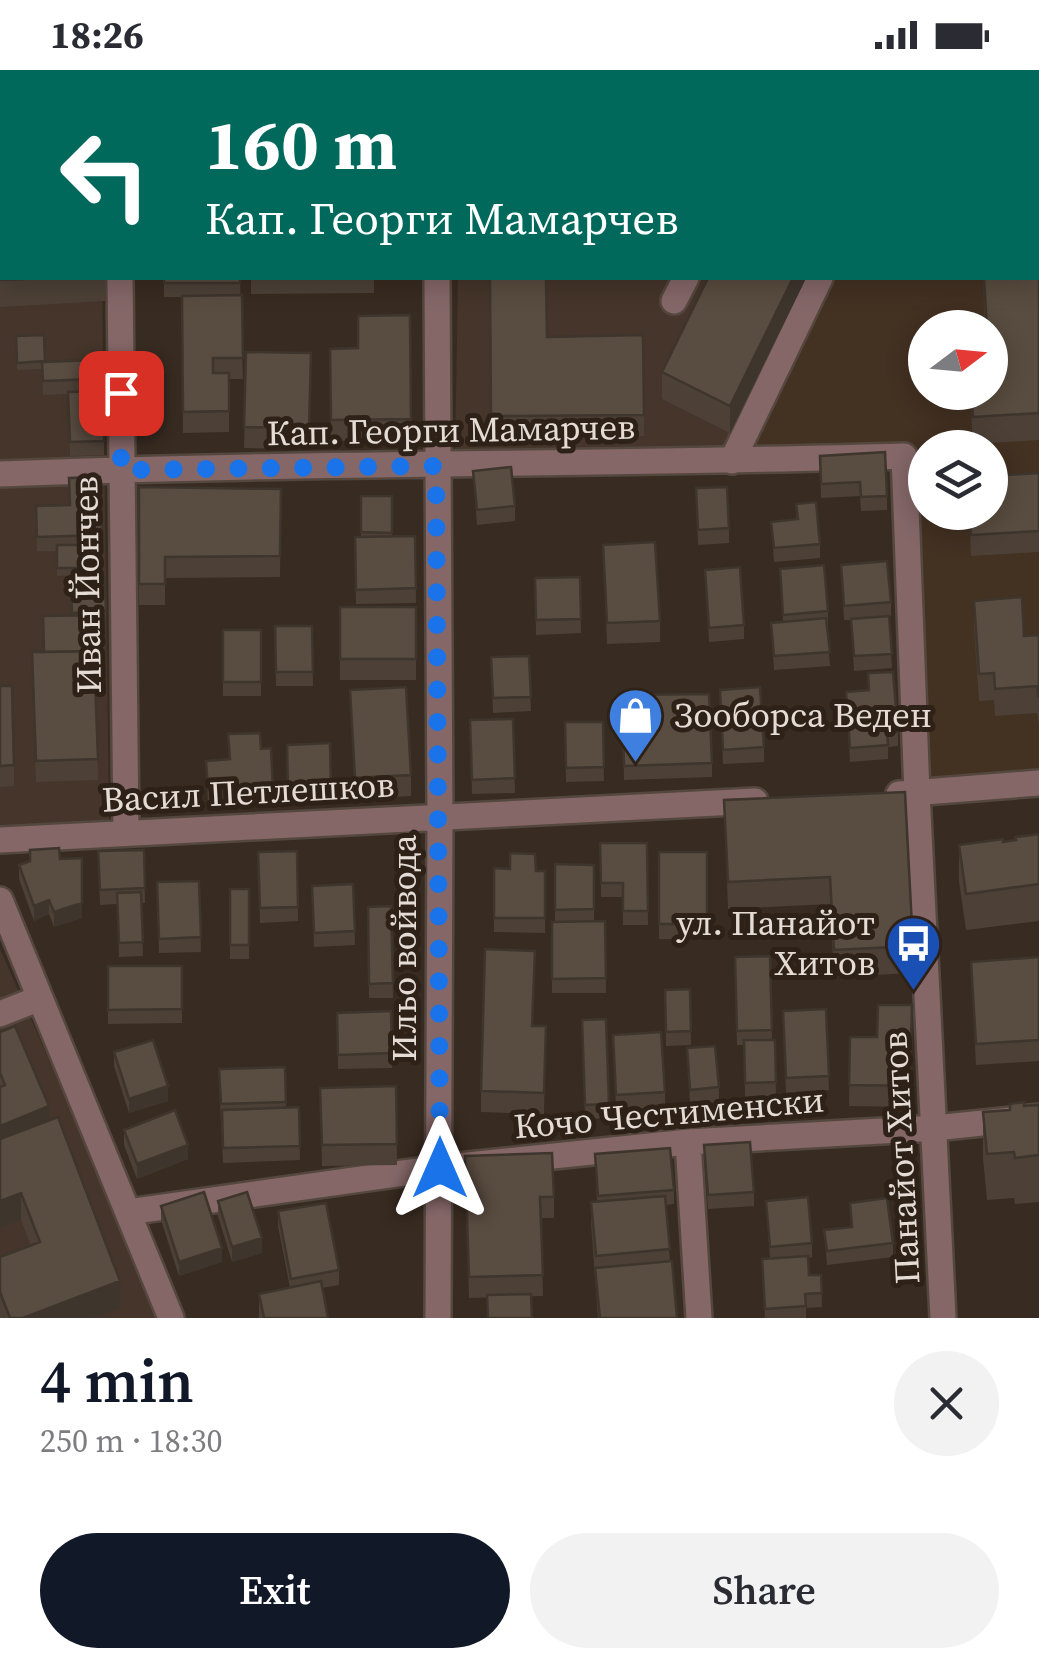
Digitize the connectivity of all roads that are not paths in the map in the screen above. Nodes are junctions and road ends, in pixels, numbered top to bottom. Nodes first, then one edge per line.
1 (120, 280) edge
2 (437, 280) edge
3 (685, 280) edge
4 (819, 280) edge
5 (674, 301) dead end
6 (904, 456) joint
7 (732, 461) junction
8 (436, 466) junction
9 (121, 470) junction
10 (0, 474) edge
11 (1039, 784) edge
12 (917, 793) junction
13 (877, 795) edge
14 (778, 800) edge
15 (440, 818) junction
16 (126, 832) junction
17 (0, 840) edge
18 (0, 900) edge
19 (40, 998) junction
20 (0, 1014) edge
21 (1039, 1117) edge
22 (935, 1128) junction
23 (688, 1142) junction
24 (440, 1168) junction
25 (128, 1212) junction
26 (171, 1318) edge
27 (438, 1318) edge
28 (699, 1318) edge
29 (944, 1318) edge

1 - 9 street, Иван Йончев
2 - 8 street, Ильо войвода
3 - 5 street
4 - 7 street
6 - 7 street, Кап. Георги Мамарчев
6 - 12 street, Панайот Хитов
7 - 8 street, Кап. Георги Мамарчев
8 - 9 street, Кап. Георги Мамарчев
8 - 15 street, Ильо войвода
9 - 10 street, Кап. Георги Мамарчев
9 - 16 street, Иван Йончев
11 - 12 street
12 - 13 street
12 - 22 street, Панайот Хитов
14 - 15 street, Васил Петлешков
15 - 16 street, Васил Петлешков
15 - 24 street, Ильо войвода
16 - 17 street, Васил Петлешков
18 - 19 street
19 - 20 street
19 - 25 street
21 - 22 street, Кочо Честименски
22 - 23 street, Кочо Честименски
22 - 29 street, Панайот Хитов
23 - 24 street, Кочо Честименски
23 - 28 street
24 - 25 street, Кочо Честименски
24 - 27 street, Ильо войвода
25 - 26 street

